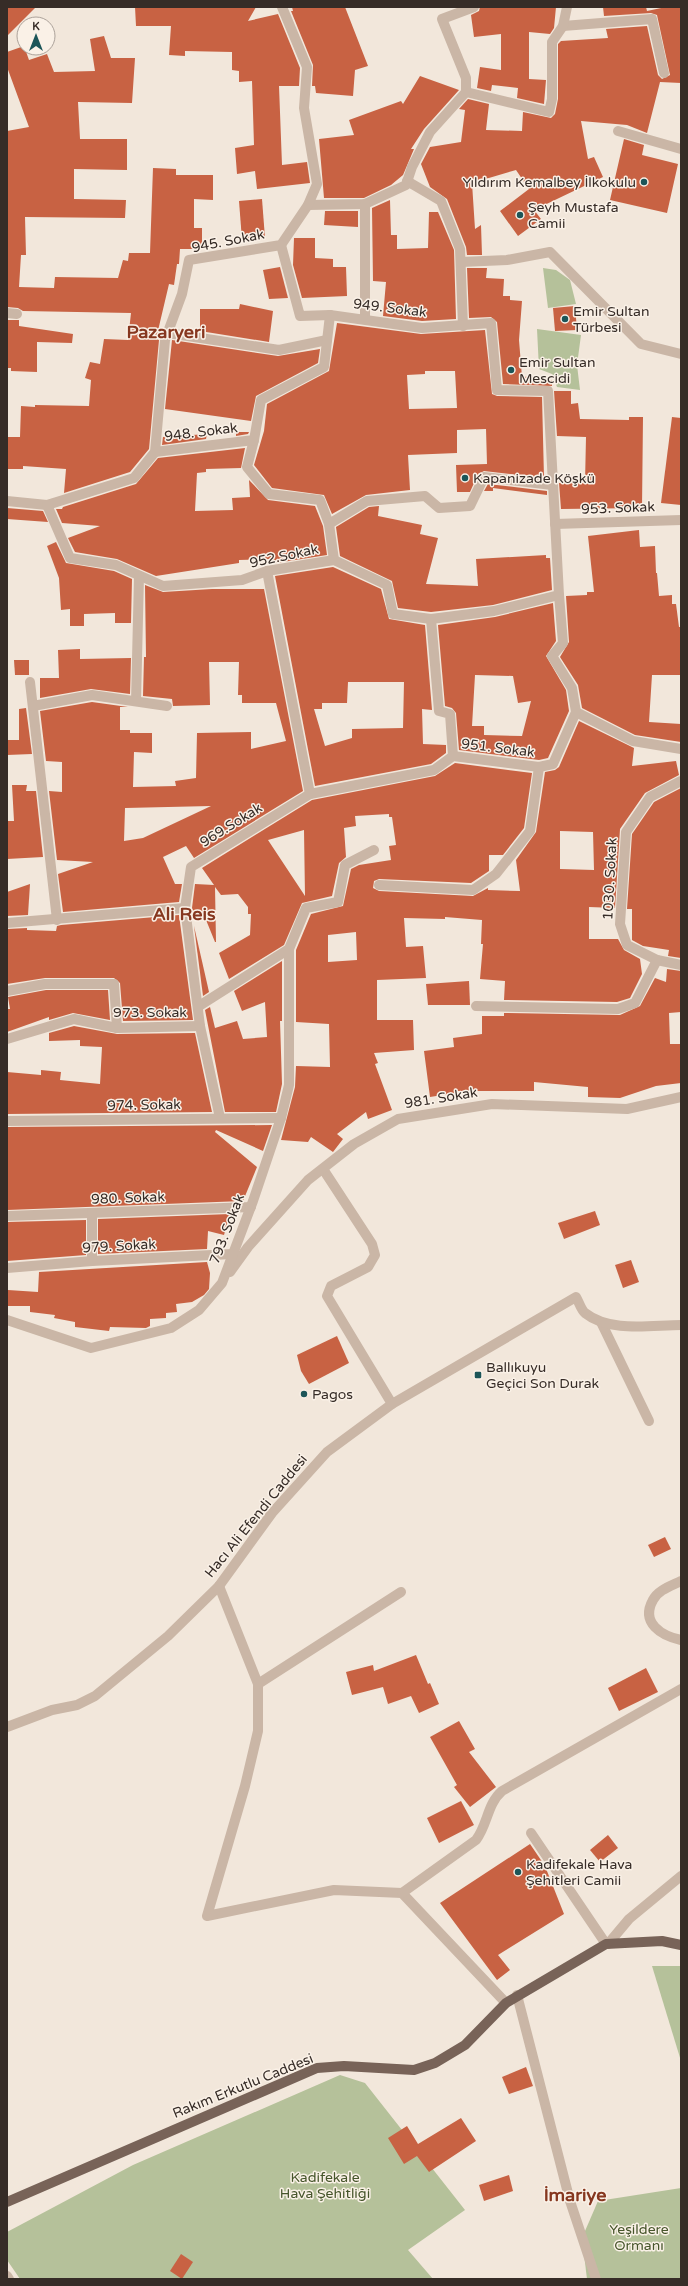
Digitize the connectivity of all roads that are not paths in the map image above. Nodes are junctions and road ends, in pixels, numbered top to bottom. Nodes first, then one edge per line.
1 (282, 7) edge
2 (474, 7) edge
3 (567, 7) edge
4 (563, 26) junction
5 (664, 73) dead end
6 (466, 92) junction
7 (618, 131) dead end
8 (681, 149) edge
9 (407, 181) junction
10 (365, 204) junction
11 (308, 205) junction
12 (281, 245) junction
13 (461, 262) junction
14 (330, 315) junction
15 (365, 318) junction
16 (463, 326) junction
17 (168, 333) junction
18 (327, 340) junction
19 (681, 354) edge
20 (254, 440) junction
21 (155, 452) junction
22 (552, 485) junction
23 (7, 501) edge
24 (47, 505) junction
25 (681, 520) edge
26 (329, 524) junction
27 (555, 524) junction
28 (334, 560) junction
29 (267, 571) junction
30 (139, 576) junction
31 (558, 595) junction
32 (431, 619) junction
33 (30, 682) dead end
34 (136, 701) junction
35 (33, 706) junction
36 (167, 706) dead end
37 (576, 712) junction
38 (681, 749) edge
39 (453, 756) junction
40 (539, 767) junction
41 (681, 781) edge
42 (310, 794) junction
43 (374, 850) dead end
44 (379, 885) dead end
45 (185, 908) junction
46 (56, 920) junction
47 (7, 923) edge
48 (289, 949) junction
49 (657, 960) junction
50 (681, 965) edge
51 (7, 991) edge
52 (199, 1006) junction
53 (476, 1006) dead end
54 (200, 1026) junction
55 (117, 1028) junction
56 (7, 1039) edge
57 (681, 1097) edge
58 (220, 1118) junction
59 (281, 1118) junction
60 (7, 1121) edge
61 (323, 1169) junction
62 (251, 1207) junction
63 (92, 1214) junction
64 (7, 1216) edge
65 (232, 1254) junction
66 (92, 1260) junction
67 (7, 1268) edge
68 (222, 1283) junction
69 (7, 1320) edge
70 (601, 1322) junction
71 (681, 1325) edge
72 (392, 1404) junction
73 (649, 1420) dead end
74 (681, 1581) edge
75 (219, 1586) junction
76 (401, 1592) dead end
77 (681, 1640) edge
78 (258, 1684) junction
79 (681, 1689) edge
80 (7, 1727) edge
81 (531, 1833) dead end
82 (681, 1876) edge
83 (402, 1893) junction
84 (607, 1944) junction
85 (681, 1945) edge
86 (517, 1996) junction
87 (506, 2003) junction
88 (7, 2202) edge
89 (7, 2276) edge
90 (9, 2279) edge
91 (596, 2279) edge

1 - 11 street, 945. Sokak
2 - 6 street
3 - 4 street
4 - 5 street
4 - 6 street
6 - 9 street
7 - 8 street
9 - 10 street
9 - 13 street
10 - 11 street
10 - 15 street
11 - 12 street, 945. Sokak
12 - 14 street, 949. Sokak
12 - 17 street, 945. Sokak
13 - 16 street
13 - 19 street
14 - 15 street, 949. Sokak
14 - 18 street, 948. Sokak
15 - 16 street, 949. Sokak
16 - 22 street, 949. Sokak
17 - 18 street
17 - 21 street, 945. Sokak
18 - 20 street, 948. Sokak
20 - 21 street, 948. Sokak
20 - 26 street
21 - 24 street
22 - 26 street
22 - 27 street, 949. Sokak
23 - 24 street
24 - 30 street, 952.Sokak
25 - 27 street, 953. Sokak
26 - 28 street
27 - 31 street
28 - 29 street, 952.Sokak
28 - 32 street, 952.Sokak
29 - 30 street, 952.Sokak
29 - 42 street
30 - 34 street
31 - 32 street, 952.Sokak
31 - 37 street
32 - 39 street
33 - 35 street
34 - 35 street
34 - 36 street
35 - 46 street
37 - 38 street
37 - 40 street, 951. Sokak
39 - 40 street, 951. Sokak
39 - 42 street, 951. Sokak
40 - 44 street
41 - 49 street, 1030. Sokak
42 - 45 street, 969.Sokak
43 - 48 street
45 - 46 street
45 - 52 street, 969.Sokak
46 - 47 street
48 - 52 street
48 - 59 street, 793. Sokak
49 - 50 street, 1030. Sokak
49 - 53 street
51 - 55 street
52 - 54 street, 969.Sokak
54 - 55 street, 973. Sokak
54 - 58 street, 969.Sokak
55 - 56 street, 973. Sokak
57 - 61 street, 981. Sokak
58 - 59 street, 974. Sokak
58 - 60 street, 974. Sokak
59 - 62 street, 793. Sokak
61 - 68 street, 981. Sokak
61 - 72 street
62 - 63 street, 980. Sokak
62 - 65 street, 793. Sokak
63 - 64 street, 980. Sokak
63 - 66 street
65 - 66 street, 979. Sokak
65 - 68 street, 793. Sokak
66 - 67 street, 979. Sokak
68 - 69 street, 793. Sokak
70 - 71 street, Hacı Ali Efendi Caddesi
70 - 72 street, Hacı Ali Efendi Caddesi
70 - 73 street
72 - 75 street, Hacı Ali Efendi Caddesi
74 - 77 street
75 - 78 street
75 - 80 street, Hacı Ali Efendi Caddesi
76 - 78 street
78 - 83 street
79 - 83 street
81 - 84 street
82 - 84 street
83 - 87 street
84 - 85 main road, Rakım Erkutlu Caddesi
84 - 86 main road, Rakım Erkutlu Caddesi
86 - 87 main road, Rakım Erkutlu Caddesi
86 - 91 street
87 - 88 main road, Rakım Erkutlu Caddesi
89 - 90 street

